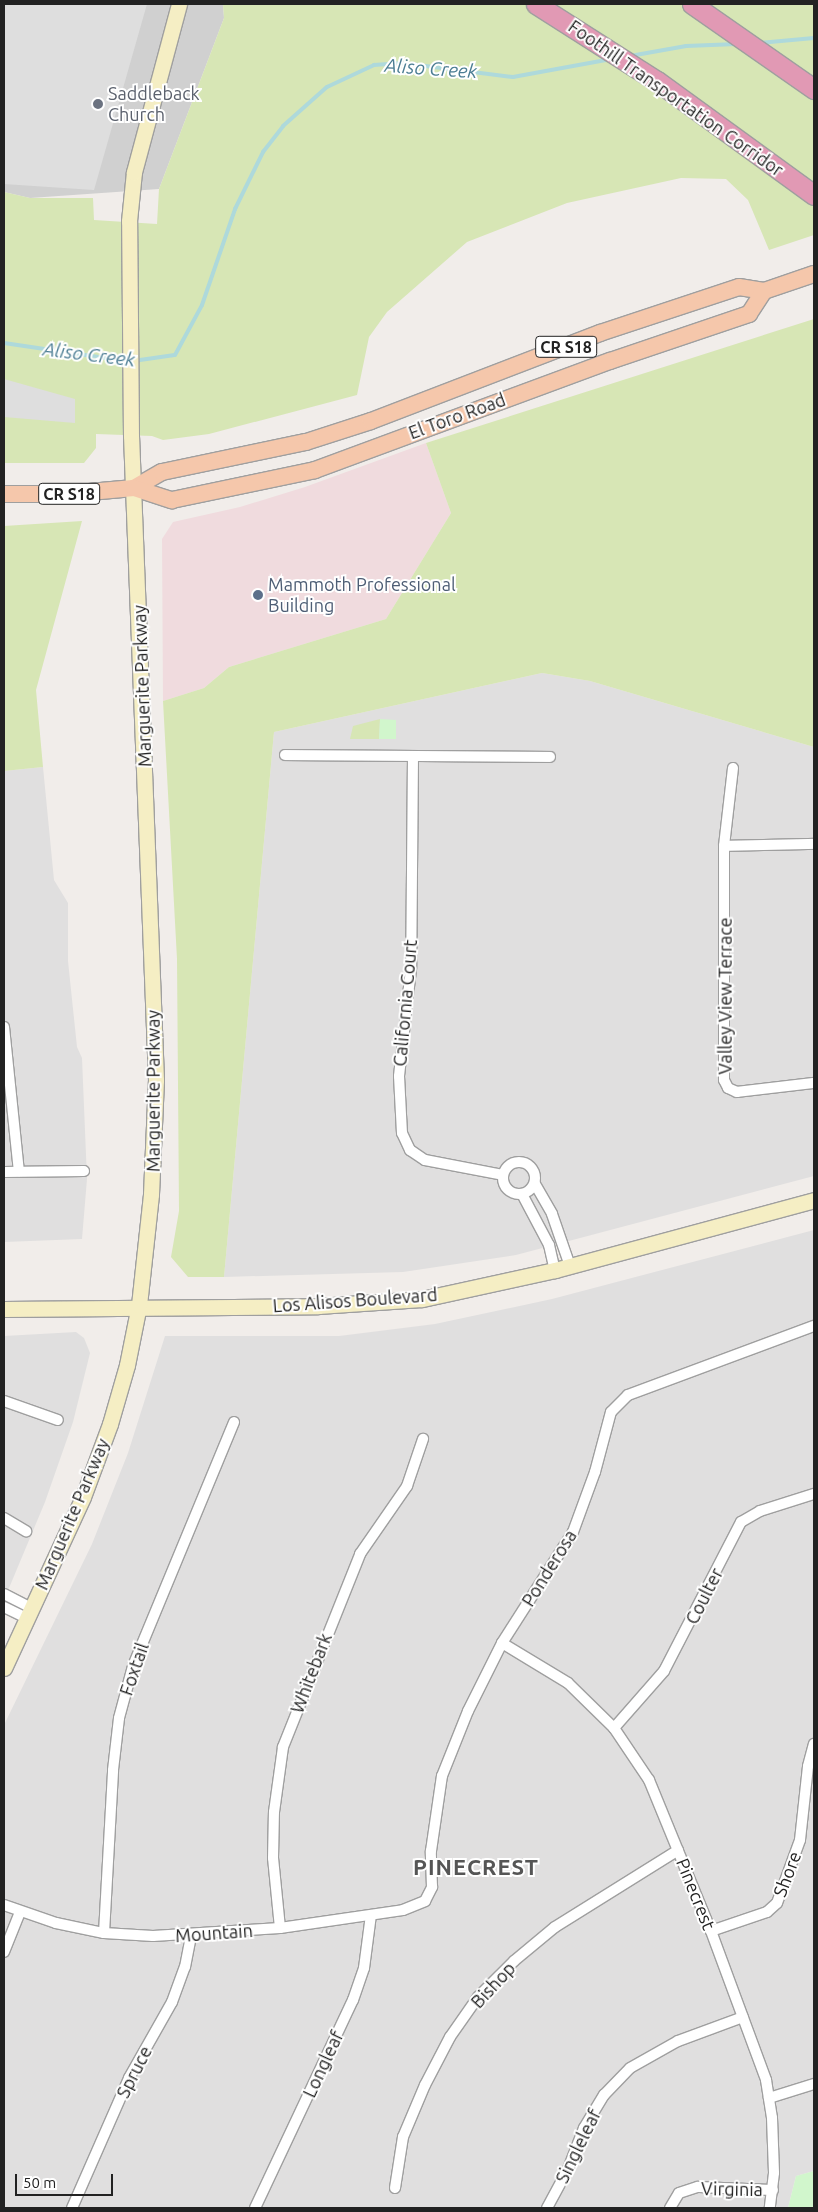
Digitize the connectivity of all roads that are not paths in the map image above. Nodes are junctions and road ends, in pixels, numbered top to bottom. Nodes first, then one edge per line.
1 (179, 4) edge
2 (536, 4) edge
3 (692, 4) edge
4 (814, 89) edge
5 (814, 195) edge
6 (814, 274) edge
7 (764, 291) junction
8 (134, 488) junction
9 (4, 494) edge
10 (285, 754) dead end
11 (413, 756) junction
12 (550, 757) dead end
13 (733, 768) dead end
14 (814, 844) edge
15 (724, 846) junction
16 (6, 1027) edge
17 (814, 1083) edge
18 (19, 1171) junction
19 (84, 1171) dead end
20 (4, 1172) edge
21 (503, 1175) junction
22 (535, 1184) junction
23 (522, 1194) junction
24 (814, 1200) edge
25 (570, 1266) junction
26 (555, 1270) junction
27 (139, 1306) junction
28 (4, 1309) edge
29 (814, 1326) edge
30 (4, 1401) edge
31 (58, 1420) dead end
32 (234, 1422) dead end
33 (423, 1439) dead end
34 (814, 1494) edge
35 (4, 1518) edge
36 (26, 1531) dead end
37 (4, 1594) edge
38 (4, 1607) edge
39 (29, 1613) junction
40 (502, 1643) junction
41 (4, 1668) edge
42 (614, 1728) junction
43 (814, 1744) edge
44 (678, 1850) junction
45 (425, 1901) joint
46 (4, 1905) edge
47 (20, 1912) junction
48 (371, 1915) junction
49 (280, 1928) junction
50 (711, 1931) junction
51 (104, 1933) junction
52 (191, 1936) junction
53 (4, 1952) edge
54 (743, 2017) junction
55 (814, 2084) edge
56 (770, 2098) junction
57 (395, 2188) dead end
58 (773, 2190) junction
59 (72, 2208) edge
60 (255, 2208) edge
61 (547, 2208) edge
62 (670, 2208) edge
63 (770, 2208) edge

1 - 8 main road, Marguerite Parkway
2 - 5 highway, Foothill Transportation Corridor
3 - 4 highway
6 - 7 main road, El Toro Road / CR S18
7 - 8 main road, El Toro Road / CR S18
7 - 8 main road, El Toro Road / CR S18
8 - 9 main road, El Toro Road / CR S18
8 - 27 main road, Marguerite Parkway
10 - 11 street
11 - 12 street
11 - 21 street, California Court
13 - 15 street, Valley View Terrace
14 - 15 street
15 - 17 street, Valley View Terrace
16 - 18 street
18 - 19 street
18 - 20 street
21 - 22 street
21 - 23 street
22 - 23 street
22 - 25 street
23 - 26 street
24 - 25 main road, Los Alisos Boulevard
25 - 26 main road, Los Alisos Boulevard
26 - 27 main road, Los Alisos Boulevard
27 - 28 main road, Los Alisos Boulevard
27 - 39 main road, Marguerite Parkway
29 - 40 street, Ponderosa
30 - 31 street
32 - 51 street, Foxtail
33 - 49 street, Whitebark
34 - 42 street, Coulter
35 - 36 street
37 - 39 street
38 - 39 street
39 - 41 main road, Marguerite Parkway
40 - 42 street, Pinecrest
40 - 45 street, Ponderosa
42 - 44 street, Pinecrest
43 - 50 street, Shore
44 - 50 street, Pinecrest
44 - 57 street, Bishop
45 - 48 street, Mountain
46 - 47 street, Mountain
47 - 51 street, Mountain
47 - 53 street
48 - 49 street, Mountain
48 - 60 street, Longleaf
49 - 52 street, Mountain
50 - 54 street, Pinecrest
51 - 52 street, Mountain
52 - 59 street, Spruce
54 - 56 street, Pinecrest
54 - 61 street, Singleleaf
55 - 56 street
56 - 58 street, Pinecrest
58 - 62 street, Virginia
58 - 63 street, Pinecrest

